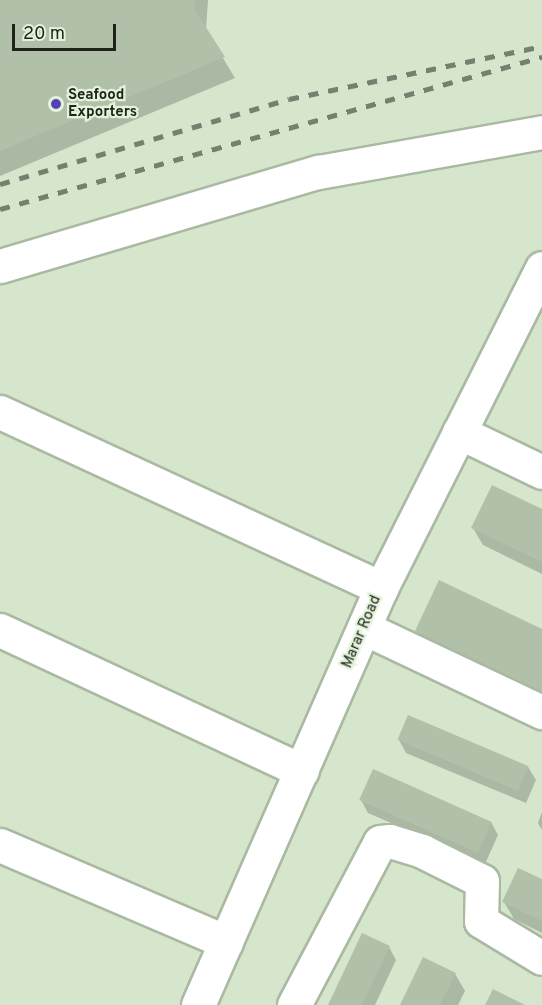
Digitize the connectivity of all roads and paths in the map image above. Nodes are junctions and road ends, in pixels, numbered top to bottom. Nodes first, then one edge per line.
1 (542, 132) edge
2 (0, 266) edge
3 (542, 268) edge
4 (0, 412) edge
5 (459, 432) junction
6 (542, 472) edge
7 (381, 588) junction
8 (364, 628) junction
9 (0, 630) edge
10 (542, 712) edge
11 (302, 771) junction
12 (0, 845) edge
13 (226, 942) junction
14 (542, 958) edge
15 (198, 1005) edge
16 (294, 1005) edge

1 - 2 street
3 - 5 street, Marar Road
4 - 7 street
5 - 6 street
5 - 7 street, Marar Road
7 - 8 street, Marar Road
8 - 10 street
8 - 11 street, Marar Road
9 - 11 street
11 - 13 street, Marar Road
12 - 13 street
13 - 15 street, Marar Road
14 - 16 street

